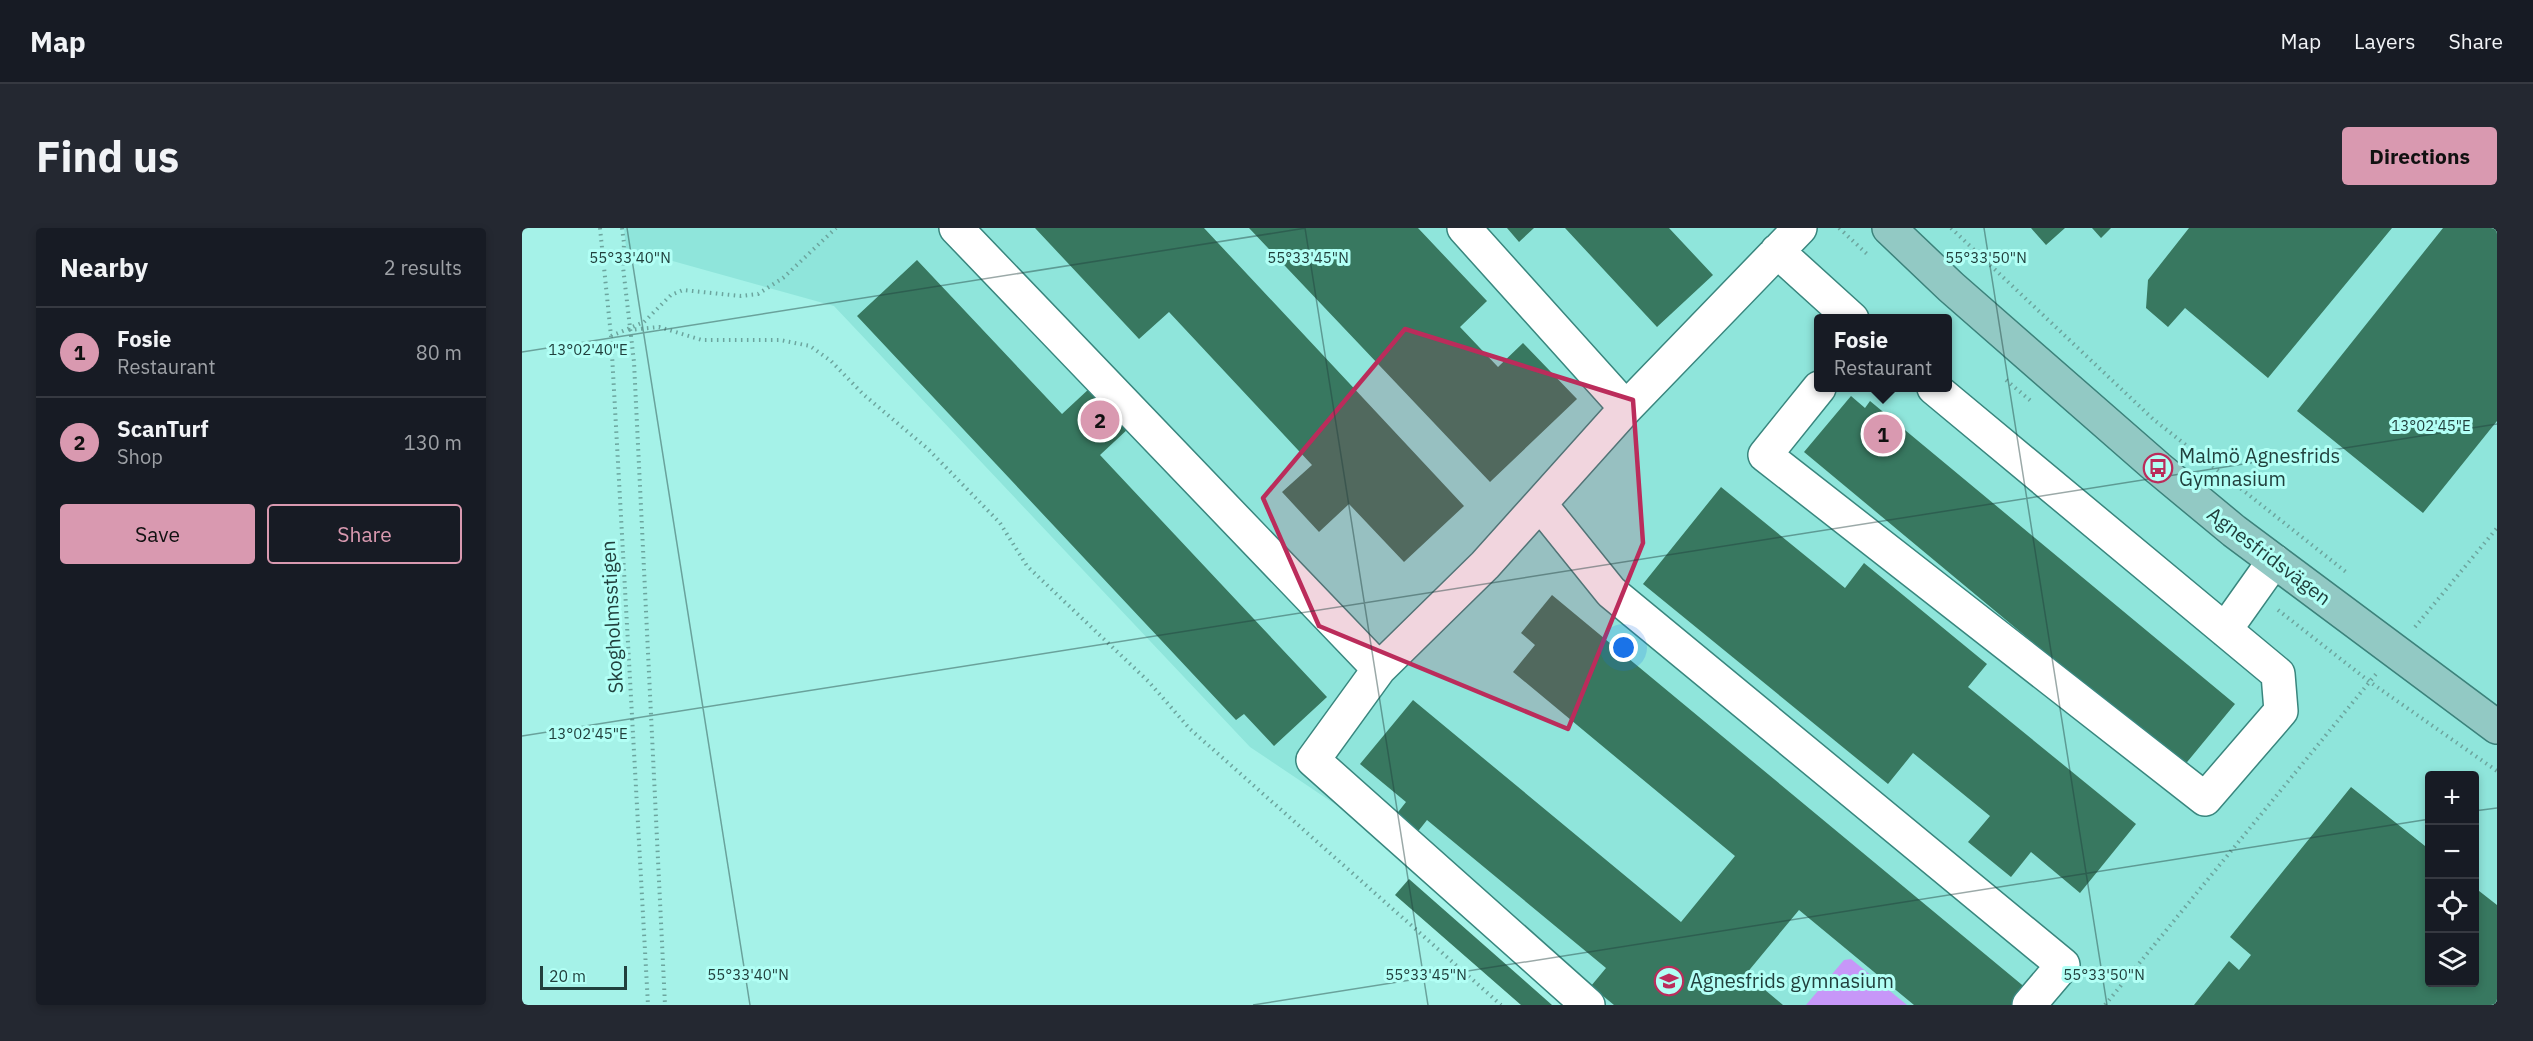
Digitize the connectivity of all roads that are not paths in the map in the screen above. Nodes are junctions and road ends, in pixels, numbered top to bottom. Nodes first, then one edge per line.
1 (956, 228) edge
2 (1464, 228) edge
3 (1800, 228) edge
4 (1889, 228) edge
5 (1777, 251) junction
6 (1848, 314) edge
7 (1815, 392) edge
8 (1940, 392) edge
9 (1626, 408) junction
10 (1540, 504) junction
11 (2274, 561) junction
12 (2225, 630) junction
13 (1379, 669) junction
14 (2497, 727) edge
15 (1588, 1005) edge
16 (2029, 1005) edge

1 - 13 lane
2 - 9 lane
3 - 5 lane
4 - 11 main road, Agnesfridsvägen
5 - 6 lane
5 - 9 lane
7 - 12 lane
8 - 12 lane
9 - 10 lane
10 - 13 lane
10 - 16 lane
11 - 12 lane
11 - 14 main road, Agnesfridsvägen
13 - 15 lane

